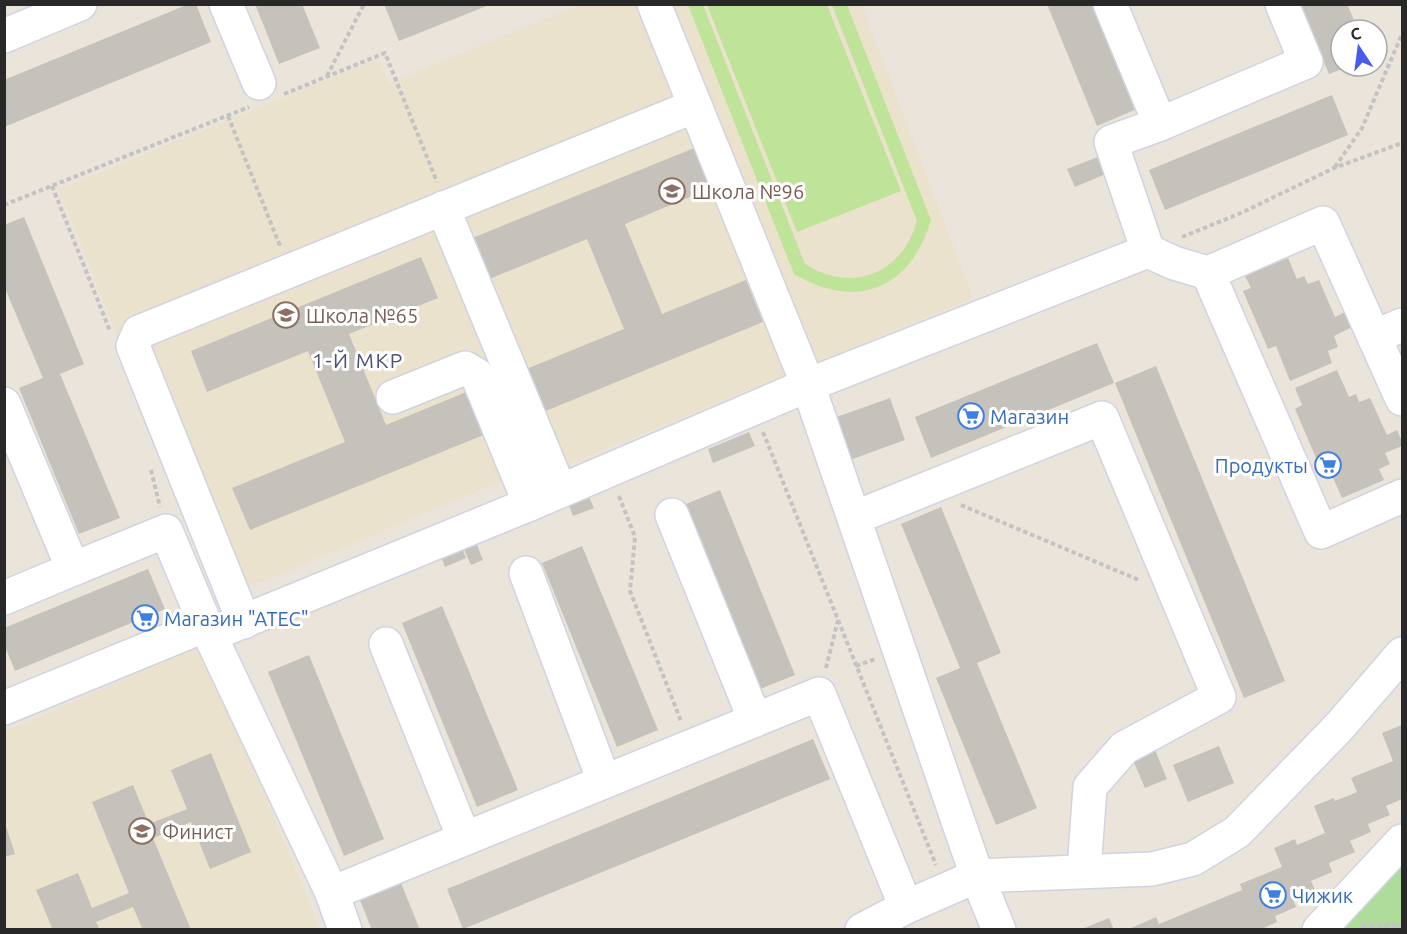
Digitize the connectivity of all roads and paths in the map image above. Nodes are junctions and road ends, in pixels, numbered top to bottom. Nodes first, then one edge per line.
1 (80, 4) edge
2 (226, 4) edge
3 (364, 4) edge
4 (654, 4) edge
5 (1110, 4) edge
6 (1282, 4) edge
7 (1402, 34) edge
8 (4, 36) edge
9 (326, 77) junction
10 (264, 95) junction
11 (695, 106) junction
12 (228, 116) junction
13 (1160, 124) junction
14 (1402, 143) edge
15 (1334, 168) junction
16 (4, 205) edge
17 (443, 208) junction
18 (1148, 251) junction
19 (290, 271) junction
20 (1208, 273) junction
21 (1388, 331) edge
22 (808, 385) junction
23 (393, 397) dead end
24 (1402, 399) edge
25 (4, 404) edge
26 (754, 409) junction
27 (609, 470) junction
28 (934, 485) junction
29 (560, 491) junction
30 (1402, 496) edge
31 (530, 504) junction
32 (672, 515) dead end
33 (854, 518) junction
34 (73, 569) junction
35 (526, 573) dead end
36 (1176, 596) junction
37 (4, 598) edge
38 (838, 620) junction
39 (244, 622) junction
40 (208, 630) junction
41 (386, 644) dead end
42 (1402, 654) edge
43 (819, 694) junction
44 (4, 708) edge
45 (755, 720) junction
46 (691, 746) junction
47 (604, 781) junction
48 (464, 838) junction
49 (1402, 841) edge
50 (1084, 871) junction
51 (977, 876) junction
52 (946, 890) junction
53 (332, 893) junction
54 (906, 907) junction
55 (1326, 923) edge
56 (1402, 925) edge
57 (345, 930) edge
58 (862, 930) edge
59 (999, 930) edge

1 - 8 lane
2 - 10 lane
3 - 9 path
4 - 11 lane
5 - 13 lane
6 - 13 lane
7 - 15 path
9 - 10 path
9 - 17 path
10 - 12 path
11 - 17 lane
11 - 22 lane
12 - 16 path
12 - 19 path
13 - 18 lane
14 - 15 path
15 - 18 path
17 - 19 lane
17 - 29 lane
18 - 20 lane
18 - 22 lane
19 - 39 lane
20 - 21 lane
20 - 30 lane
21 - 24 lane
22 - 26 lane
22 - 33 lane
23 - 31 lane
25 - 34 lane
26 - 27 lane
26 - 38 path
27 - 29 lane
27 - 46 path
28 - 33 lane
28 - 36 path
28 - 36 lane
29 - 31 lane
31 - 39 lane
32 - 45 lane
33 - 51 lane
34 - 37 lane
34 - 40 lane
35 - 47 lane
36 - 50 lane
38 - 43 path
38 - 52 path
39 - 40 lane
40 - 44 lane
40 - 53 lane
41 - 48 lane
42 - 50 lane
43 - 45 lane
43 - 54 lane
45 - 46 lane
46 - 47 lane
47 - 48 lane
48 - 53 lane
49 - 55 lane
50 - 51 lane
51 - 52 lane
51 - 59 lane
52 - 54 lane
53 - 57 lane
54 - 58 lane
55 - 56 path

